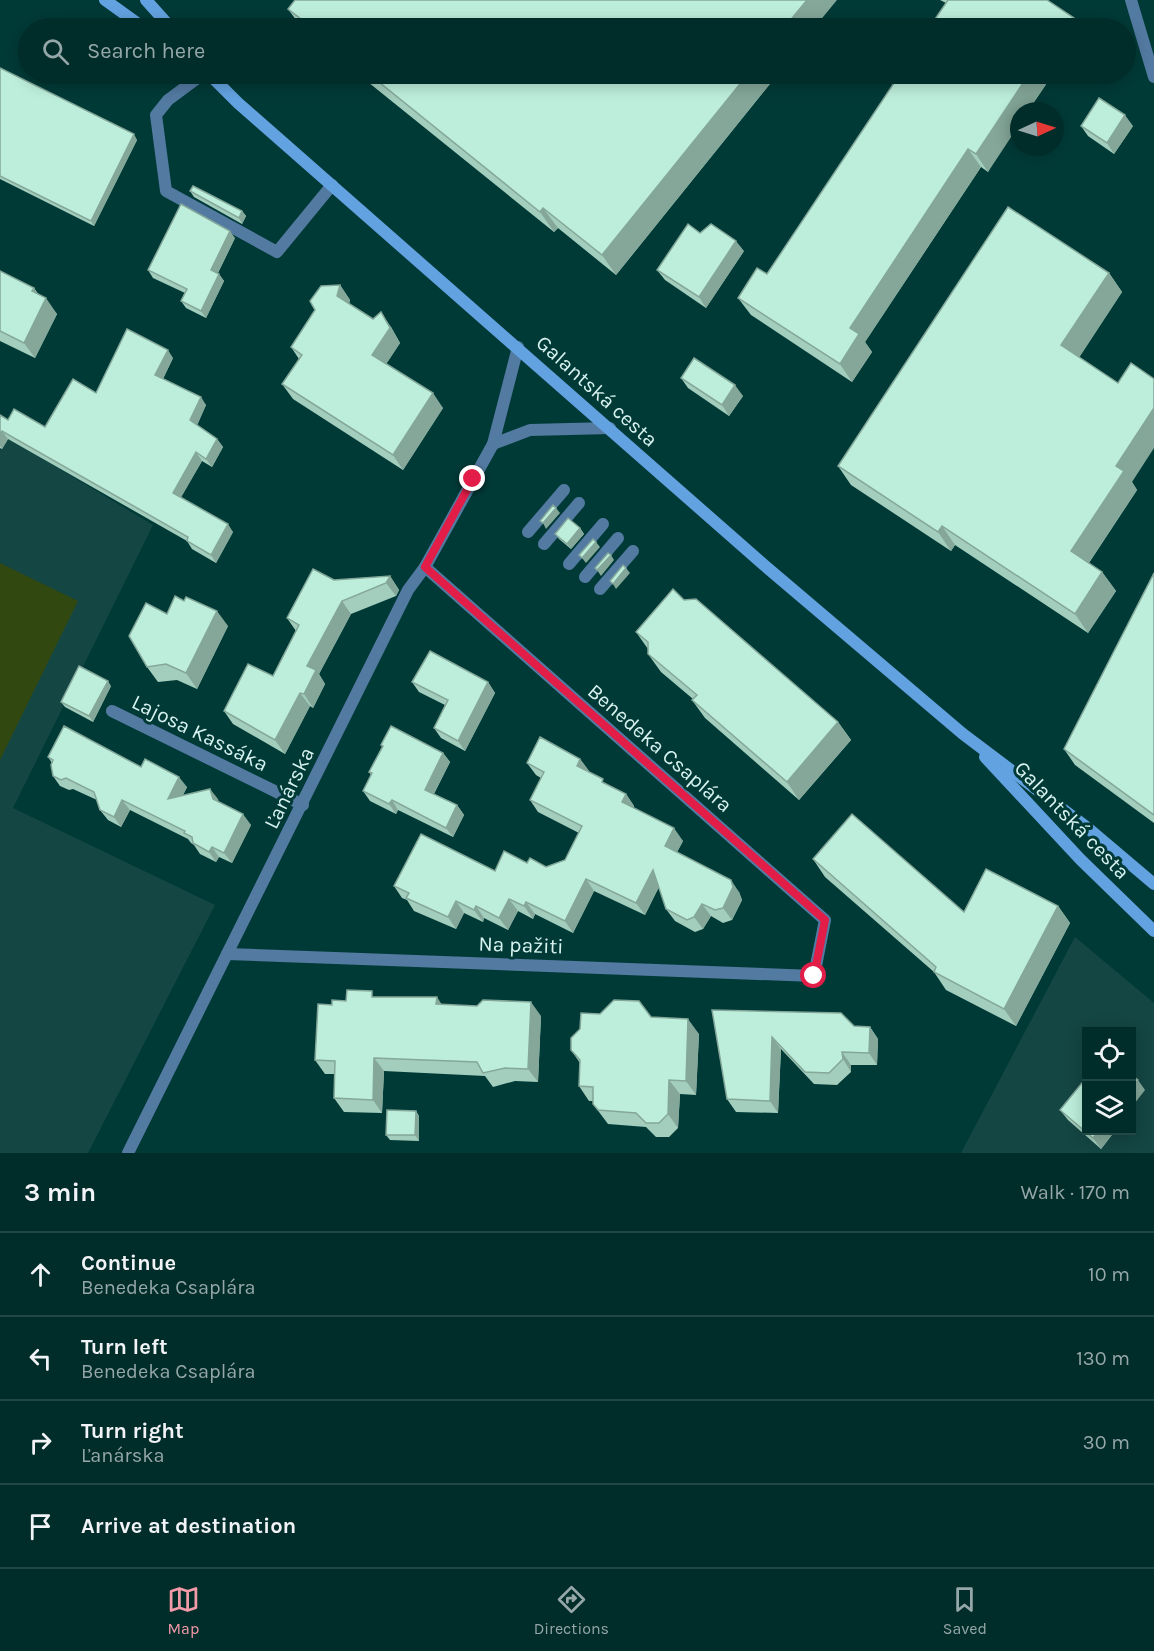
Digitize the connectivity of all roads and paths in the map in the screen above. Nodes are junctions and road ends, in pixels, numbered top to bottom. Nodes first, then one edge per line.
1 (105, 0) edge
2 (146, 0) edge
3 (1131, 0) edge
4 (130, 18) edge
5 (162, 18) edge
6 (1154, 77) edge
7 (190, 84) edge
8 (219, 84) edge
9 (332, 185) junction
10 (518, 347) junction
11 (610, 428) junction
12 (493, 444) junction
13 (564, 490) dead end
14 (579, 503) dead end
15 (603, 524) dead end
16 (528, 532) dead end
17 (618, 538) dead end
18 (544, 544) dead end
19 (633, 551) dead end
20 (569, 564) dead end
21 (425, 567) junction
22 (585, 577) dead end
23 (600, 589) dead end
24 (112, 711) dead end
25 (963, 734) junction
26 (303, 805) junction
27 (1154, 884) edge
28 (1154, 931) edge
29 (227, 954) junction
30 (814, 976) joint
31 (128, 1153) edge

1 - 4 main road
2 - 5 main road
3 - 6 street
7 - 9 street
8 - 9 main road, Galantská cesta
9 - 10 main road, Galantská cesta
10 - 11 main road, Galantská cesta
10 - 12 street, Ľanárska
11 - 12 street
11 - 25 main road, Galantská cesta
12 - 21 street, Ľanárska
13 - 16 street
14 - 18 street
15 - 20 street
17 - 22 street
19 - 23 street
21 - 26 street, Ľanárska
21 - 30 street, Benedeka Csaplára
24 - 26 street, Lajosa Kassáka
25 - 27 main road, Galantská cesta
25 - 28 main road, Galantská cesta
26 - 29 street, Ľanárska
29 - 30 street, Na pažiti
29 - 31 street, Ľanárska

